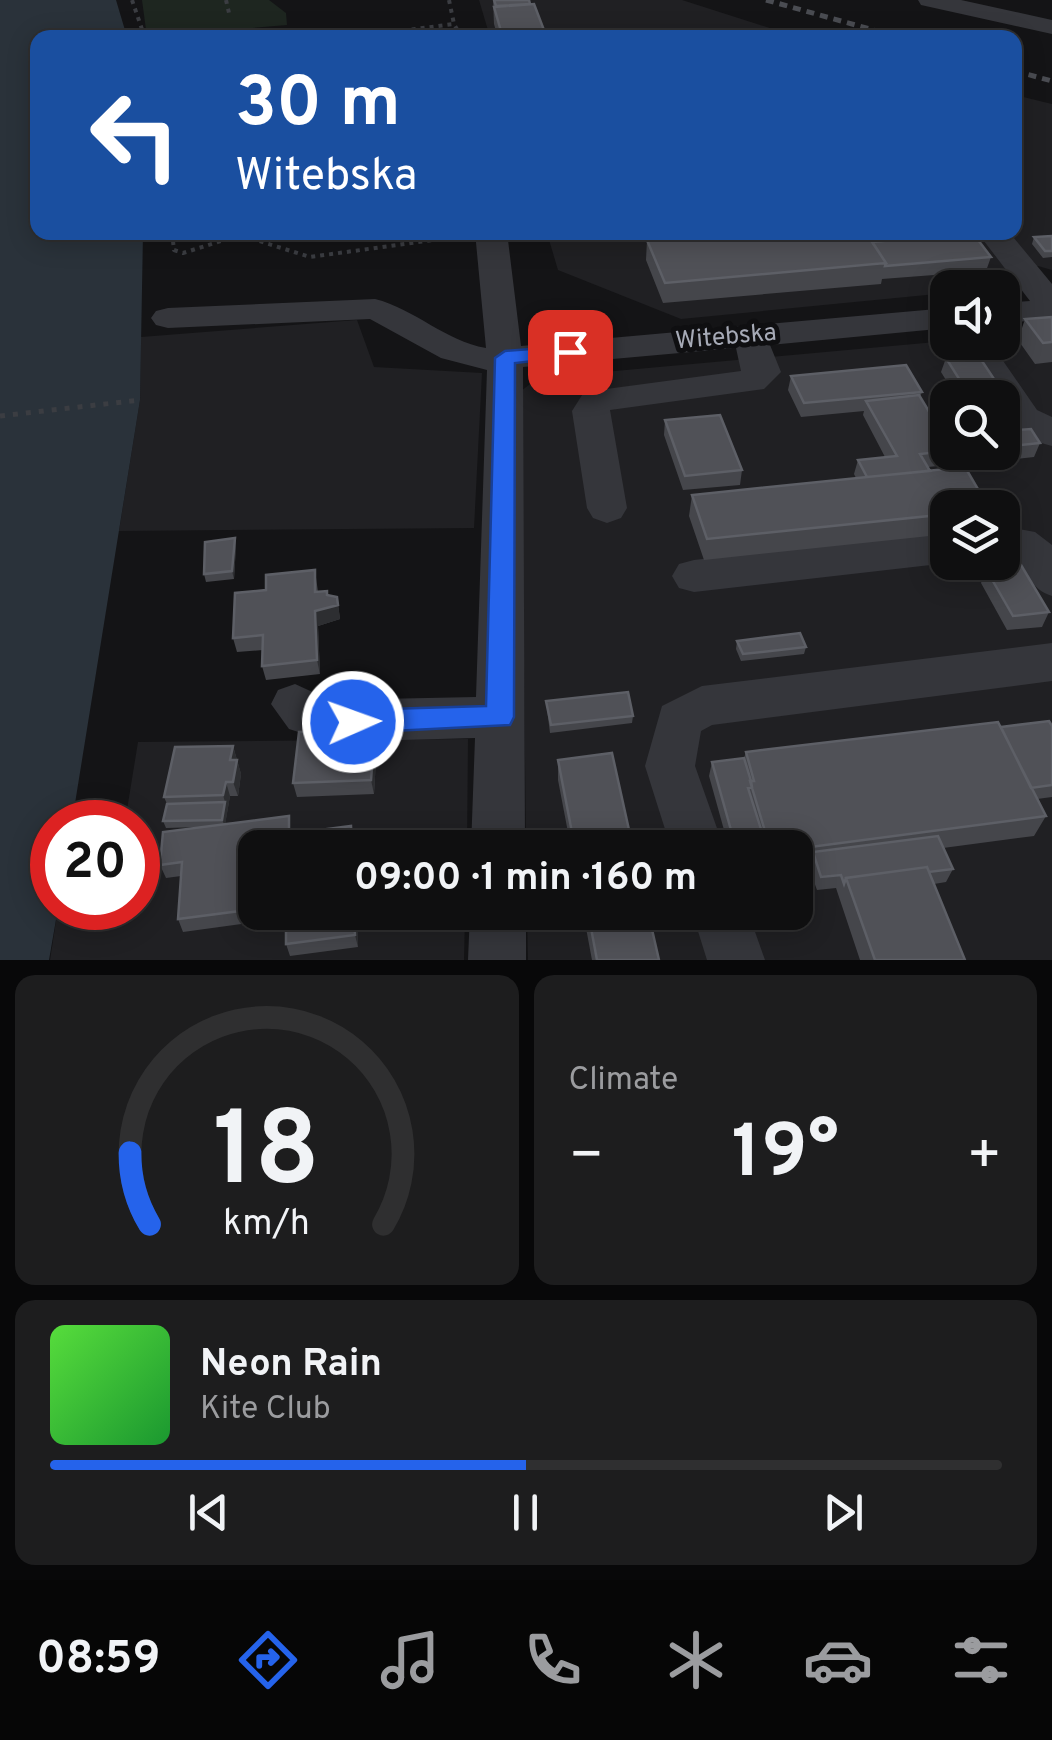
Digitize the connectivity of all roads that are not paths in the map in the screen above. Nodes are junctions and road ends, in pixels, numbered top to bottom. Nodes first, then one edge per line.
1 (929, 0) edge
2 (1052, 27) edge
3 (479, 240) edge
4 (998, 240) edge
5 (1052, 308) edge
6 (1020, 311) edge
7 (168, 318) dead end
8 (930, 320) edge
9 (750, 336) junction
10 (505, 358) junction
11 (984, 360) edge
12 (1052, 432) edge
13 (607, 508) dead end
14 (1020, 542) edge
15 (930, 549) edge
16 (694, 576) dead end
17 (1052, 580) edge
18 (1052, 662) edge
19 (295, 704) dead end
20 (500, 717) junction
21 (498, 830) edge
22 (692, 830) edge
23 (498, 930) edge
24 (726, 930) edge
25 (497, 960) edge
26 (736, 960) edge

1 - 2 street
3 - 10 street
4 - 5 street
5 - 6 street
7 - 10 street, Witebska
8 - 9 street, Witebska
9 - 10 street, Witebska
9 - 13 street
10 - 20 street
11 - 12 street
14 - 17 street
15 - 16 street
18 - 22 street
19 - 20 street
20 - 21 street
23 - 25 street
24 - 26 street

